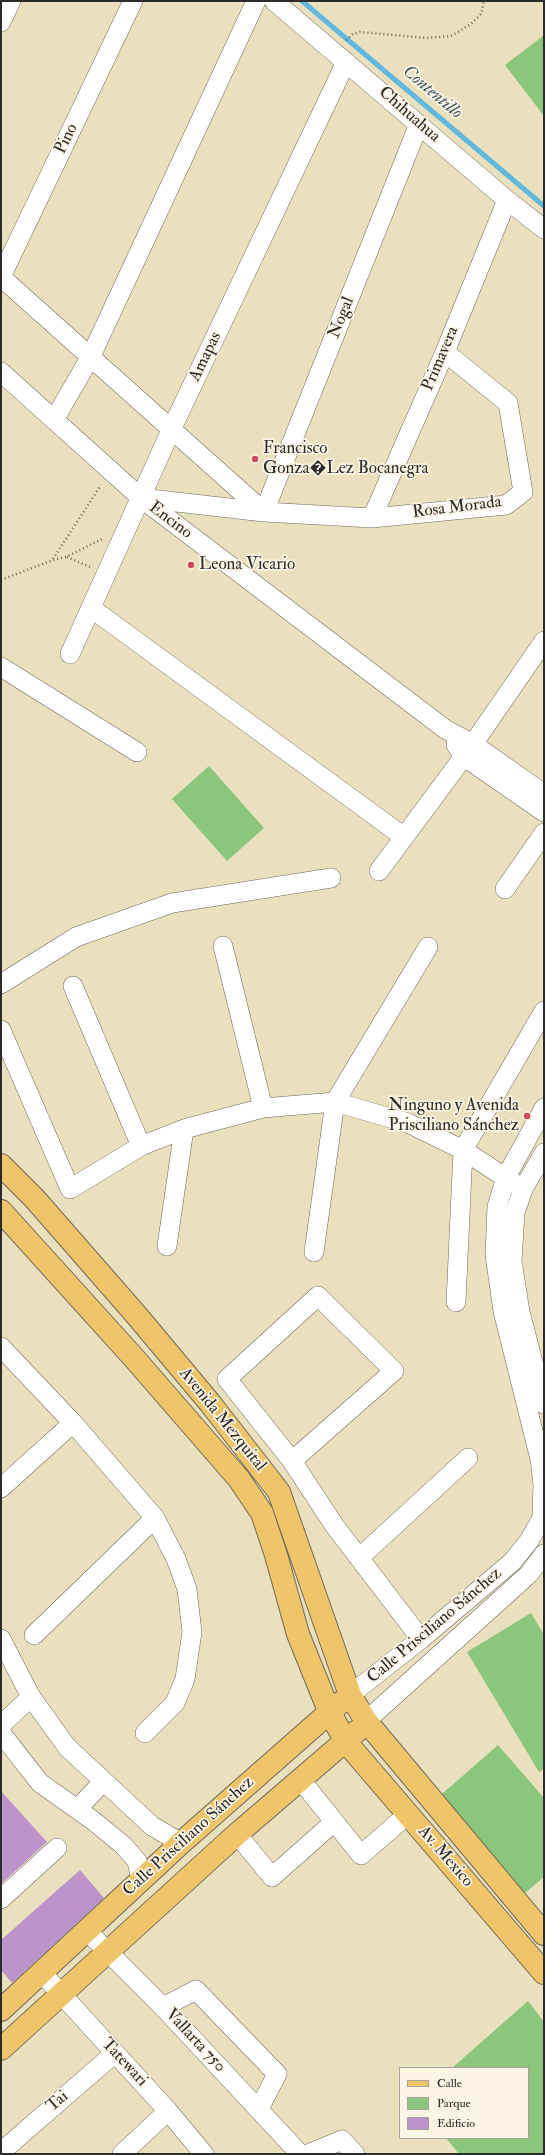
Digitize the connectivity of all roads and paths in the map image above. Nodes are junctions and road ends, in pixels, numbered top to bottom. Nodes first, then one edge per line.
1 (11, 1) edge
2 (133, 1) edge
3 (256, 1) edge
4 (274, 1) edge
5 (484, 1) edge
6 (1, 22) edge
7 (340, 57) junction
8 (419, 124) junction
9 (507, 200) junction
10 (544, 229) edge
11 (1, 277) edge
12 (445, 352) junction
13 (91, 356) junction
14 (1, 372) edge
15 (54, 420) junction
16 (172, 428) junction
17 (110, 471) junction
18 (141, 498) junction
19 (264, 512) junction
20 (372, 518) junction
21 (129, 525) junction
22 (66, 557) junction
23 (53, 560) junction
24 (107, 574) junction
25 (1, 580) edge
26 (91, 608) junction
27 (544, 641) edge
28 (70, 654) dead end
29 (1, 667) edge
30 (468, 750) junction
31 (137, 752) dead end
32 (544, 794) edge
33 (544, 812) edge
34 (544, 833) edge
35 (404, 837) junction
36 (379, 871) dead end
37 (331, 878) dead end
38 (505, 889) dead end
39 (223, 946) dead end
40 (428, 947) dead end
41 (1, 984) edge
42 (73, 986) dead end
43 (544, 1011) edge
44 (1, 1030) edge
45 (335, 1102) junction
46 (262, 1108) junction
47 (544, 1108) edge
48 (184, 1129) junction
49 (141, 1146) junction
50 (463, 1150) junction
51 (544, 1153) edge
52 (1, 1165) edge
53 (506, 1177) junction
54 (523, 1189) junction
55 (1, 1211) edge
56 (167, 1246) dead end
57 (314, 1252) dead end
58 (456, 1302) dead end
59 (1, 1347) edge
60 (544, 1404) edge
61 (73, 1423) junction
62 (468, 1458) dead end
63 (292, 1461) junction
64 (1, 1488) edge
65 (155, 1518) junction
66 (544, 1554) edge
67 (359, 1558) junction
68 (34, 1635) dead end
69 (1, 1639) edge
70 (421, 1639) junction
71 (350, 1695) junction
72 (31, 1697) junction
73 (329, 1711) junction
74 (366, 1722) junction
75 (1, 1725) edge
76 (1, 1733) edge
77 (145, 1733) dead end
78 (346, 1742) junction
79 (300, 1780) junction
80 (103, 1782) junction
81 (77, 1809) junction
82 (408, 1814) junction
83 (334, 1822) junction
84 (237, 1834) junction
85 (181, 1843) junction
86 (57, 1848) dead end
87 (141, 1880) junction
88 (1, 1899) edge
89 (87, 1931) junction
90 (544, 1934) edge
91 (108, 1953) junction
92 (42, 1973) junction
93 (544, 1973) edge
94 (61, 1995) junction
95 (163, 2007) junction
96 (1, 2010) edge
97 (1, 2049) edge
98 (115, 2053) junction
99 (259, 2109) junction
100 (168, 2111) junction
101 (1, 2152) edge
102 (122, 2154) edge
103 (204, 2154) edge
104 (300, 2154) edge
105 (308, 2154) edge
106 (355, 2154) edge

1 - 6 street
2 - 11 street, Pino
3 - 13 street
4 - 7 street, Chihuahua
5 - 7 path
7 - 8 street, Chihuahua
7 - 16 street, Amapas
8 - 9 street, Chihuahua
8 - 19 street, Nogal
9 - 10 street, Chihuahua
9 - 12 street, Primavera
11 - 13 street
12 - 20 street, Primavera
12 - 20 street, Rosa Morada
13 - 15 street
13 - 16 street
14 - 15 street, Encino
15 - 17 street, Encino
16 - 18 street, Amapas
16 - 19 street
17 - 18 street, Encino
17 - 23 path
18 - 19 street, Rosa Morada
18 - 21 street, Amapas
18 - 30 street, Encino
19 - 20 street, Rosa Morada
21 - 22 path
21 - 24 street, Amapas
22 - 23 path
22 - 24 path
23 - 25 path
24 - 26 street, Amapas
26 - 28 street, Amapas
26 - 35 street
27 - 30 street
29 - 31 street
30 - 32 street
30 - 33 street
30 - 35 street
34 - 38 street
35 - 36 street
37 - 41 street
39 - 46 street
40 - 45 street
42 - 49 street
43 - 50 street
44 - 49 street
45 - 46 street
45 - 50 street
45 - 57 street
46 - 48 street
47 - 53 street, Calle Prisciliano Sánchez
48 - 49 street
48 - 56 street
50 - 53 street
50 - 58 street
51 - 54 street
52 - 71 main road, Avenida Mezquital
53 - 54 street
53 - 70 street, Calle Prisciliano Sánchez
54 - 60 street
55 - 73 main road, Avenida Mezquital
59 - 61 street
61 - 64 street
61 - 65 street
62 - 67 street
63 - 63 street
63 - 67 street
65 - 68 street
65 - 77 street
66 - 74 street, Calle Prisciliano Sánchez
67 - 70 street
69 - 72 street
70 - 71 street, Calle Prisciliano Sánchez
71 - 73 main road, Calle Prisciliano Sánchez
71 - 74 main road, Avenida Mezquital
72 - 75 street
72 - 80 street
73 - 78 main road, Avenida Mezquital
73 - 85 main road, Calle Prisciliano Sánchez
74 - 78 main road, Calle Prisciliano Sánchez
74 - 90 main road, Av. Mexico
76 - 81 street
78 - 79 main road, Calle Prisciliano Sánchez
78 - 82 main road, Av. Mexico
79 - 83 street
79 - 84 main road, Calle Prisciliano Sánchez
80 - 81 street
80 - 85 street
81 - 87 street
82 - 83 street
82 - 93 main road, Av. Mexico
83 - 84 street
84 - 91 main road, Calle Prisciliano Sánchez
85 - 87 main road, Calle Prisciliano Sánchez
86 - 88 street
87 - 89 main road, Calle Prisciliano Sánchez
89 - 91 street, Vallarta 750
89 - 92 main road, Calle Prisciliano Sánchez
91 - 94 main road, Calle Prisciliano Sánchez
91 - 95 street, Vallarta 750
92 - 94 street, Tatewari
92 - 96 main road, Calle Prisciliano Sánchez
94 - 97 main road, Calle Prisciliano Sánchez
94 - 98 street, Tatewari
95 - 99 street, Vallarta 750
95 - 99 street
98 - 100 street, Tatewari
98 - 101 street, Tai
99 - 104 street, Vallarta 750
100 - 102 street
100 - 103 street, Tatewari
105 - 106 street

